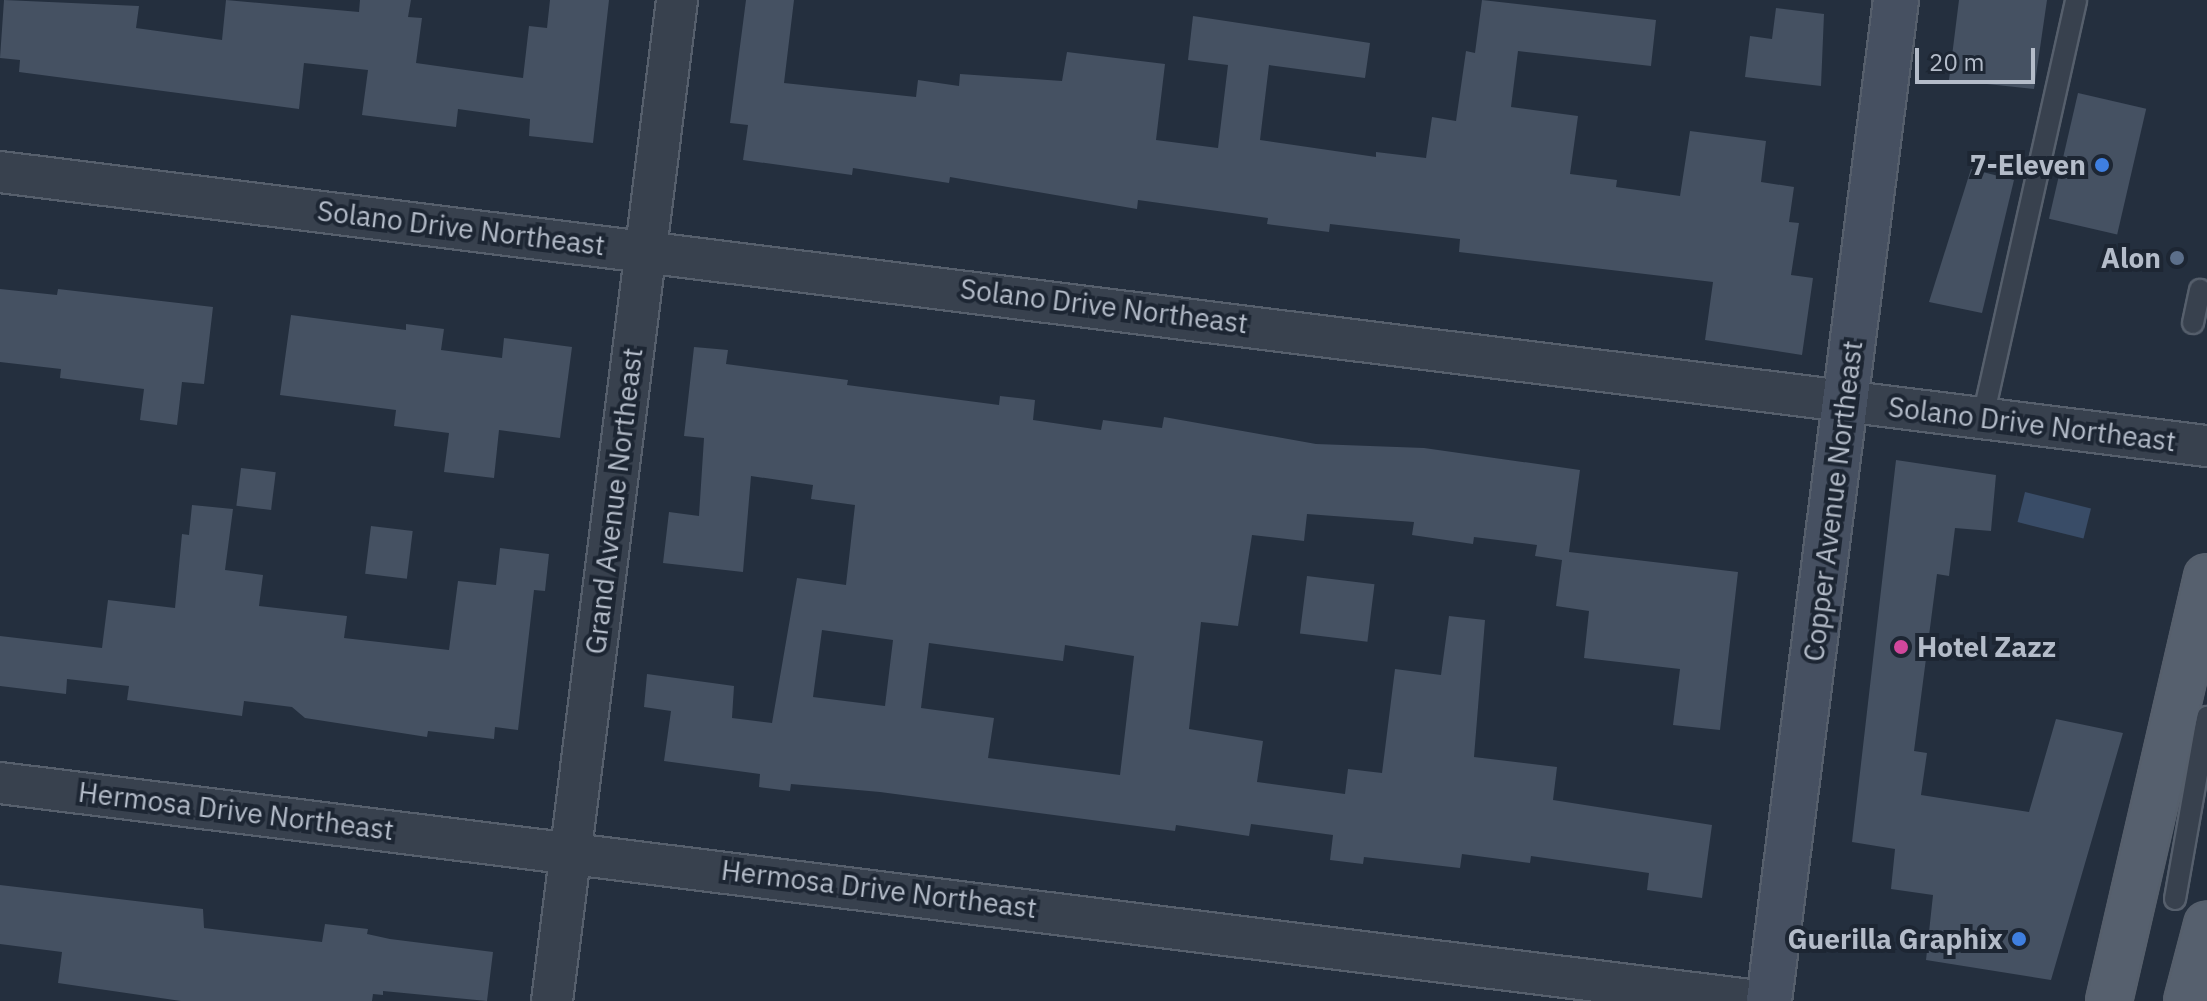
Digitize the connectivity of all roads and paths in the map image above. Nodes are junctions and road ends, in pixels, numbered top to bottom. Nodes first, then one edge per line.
1 (677, 0) edge
2 (1896, 0) edge
3 (2076, 0) edge
4 (0, 172) edge
5 (646, 250) junction
6 (2200, 290) dead end
7 (2193, 323) dead end
8 (1846, 402) junction
9 (1983, 417) junction
10 (2207, 446) edge
11 (2207, 577) edge
12 (2207, 717) edge
13 (0, 783) edge
14 (570, 850) junction
15 (2191, 912) edge
16 (552, 1001) edge
17 (1758, 1001) edge
18 (1769, 1001) edge
19 (2109, 1001) edge
20 (2187, 1001) edge

1 - 5 street, Grand Avenue Northeast
2 - 8 street, Copper Avenue Northeast
3 - 9 lane
4 - 5 street, Solano Drive Northeast
5 - 8 street, Solano Drive Northeast
5 - 14 street, Grand Avenue Northeast
6 - 7 lane
8 - 9 street, Solano Drive Northeast
8 - 18 street, Copper Avenue Northeast
9 - 10 street, Solano Drive Northeast
11 - 19 main road
12 - 15 lane
13 - 14 street, Hermosa Drive Northeast
14 - 16 street, Grand Avenue Northeast
14 - 17 street, Hermosa Drive Northeast
15 - 20 main road

